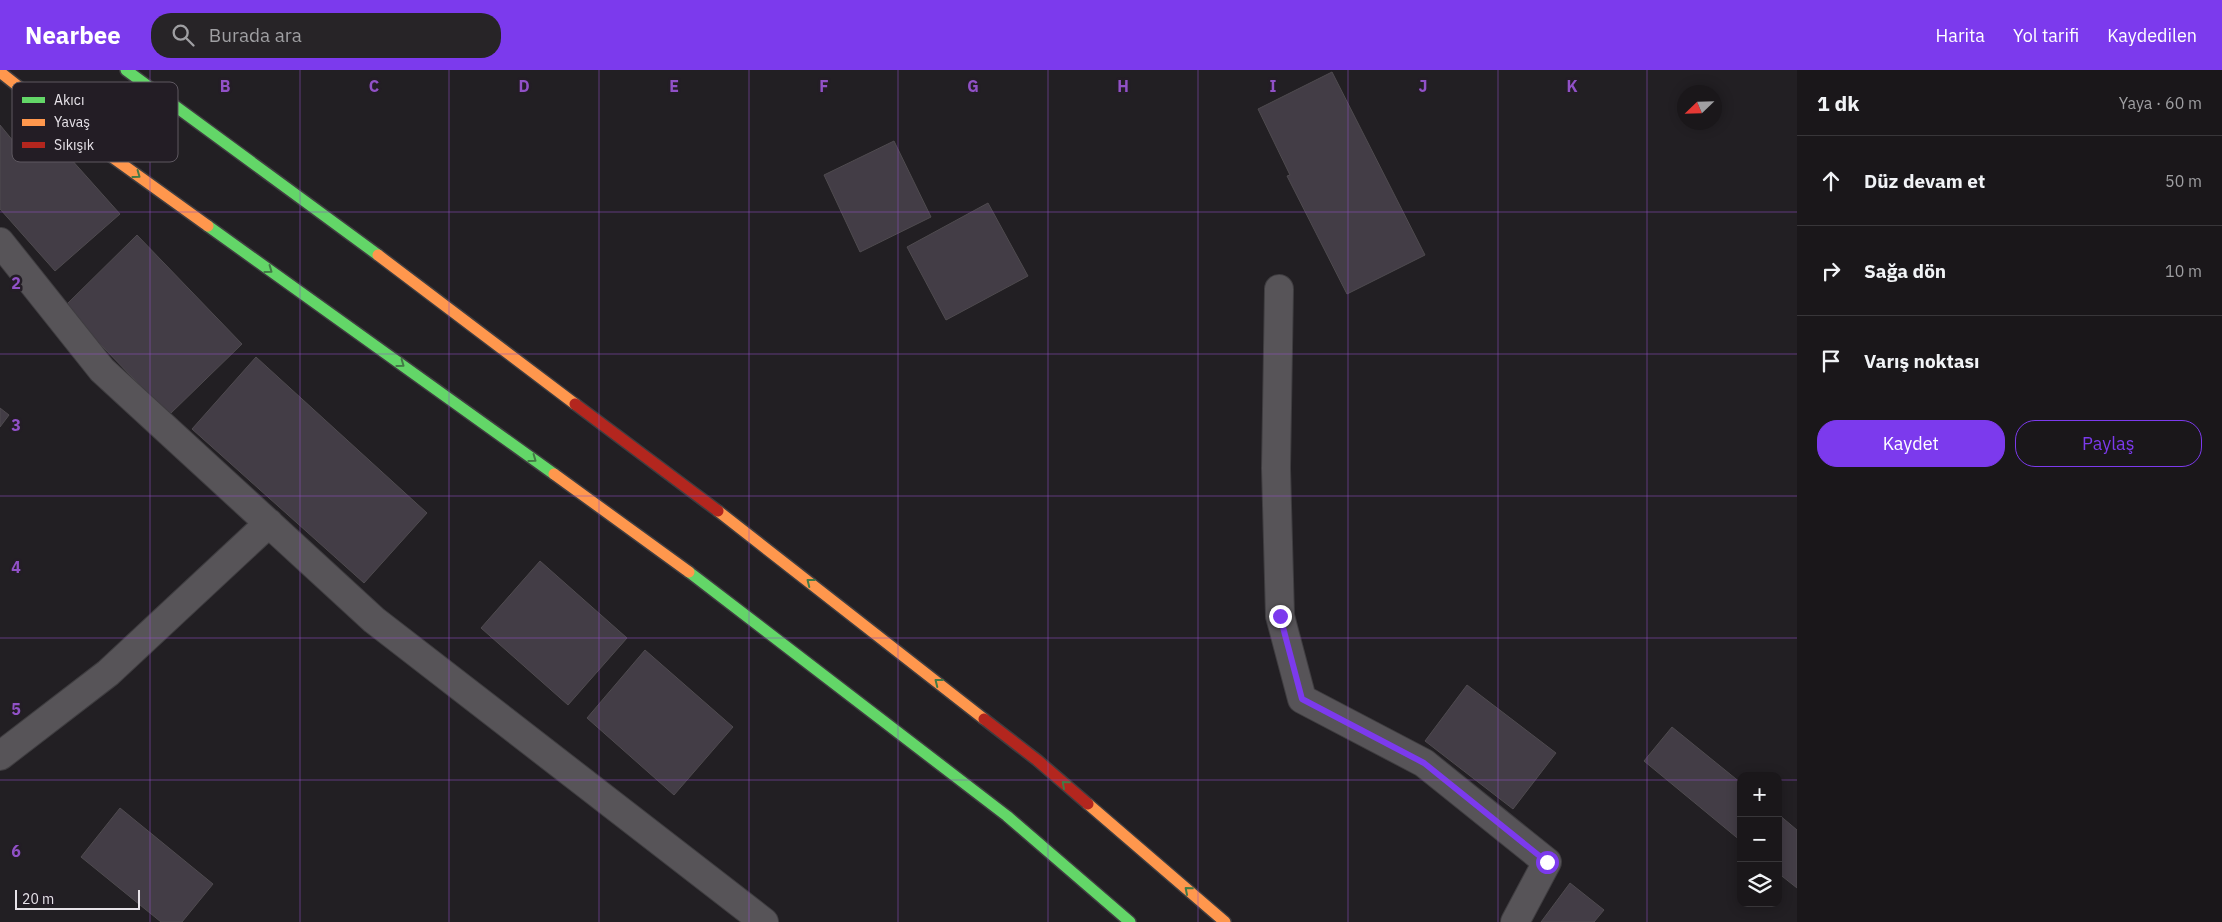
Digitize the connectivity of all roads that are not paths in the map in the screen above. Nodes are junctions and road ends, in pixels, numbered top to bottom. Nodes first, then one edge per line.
1 (126, 70) edge
2 (0, 72) edge
3 (12, 82) edge
4 (142, 82) edge
5 (178, 108) edge
6 (118, 162) edge
7 (0, 242) edge
8 (1278, 289) dead end
9 (269, 523) junction
10 (0, 756) edge
11 (764, 922) edge
12 (1130, 922) edge
13 (1225, 922) edge
14 (1515, 922) edge

4 -> 1 highway
2 -> 3 highway
13 -> 5 highway
6 -> 12 highway
7 - 9 street
8 - 14 street
9 - 10 street
9 - 11 street

